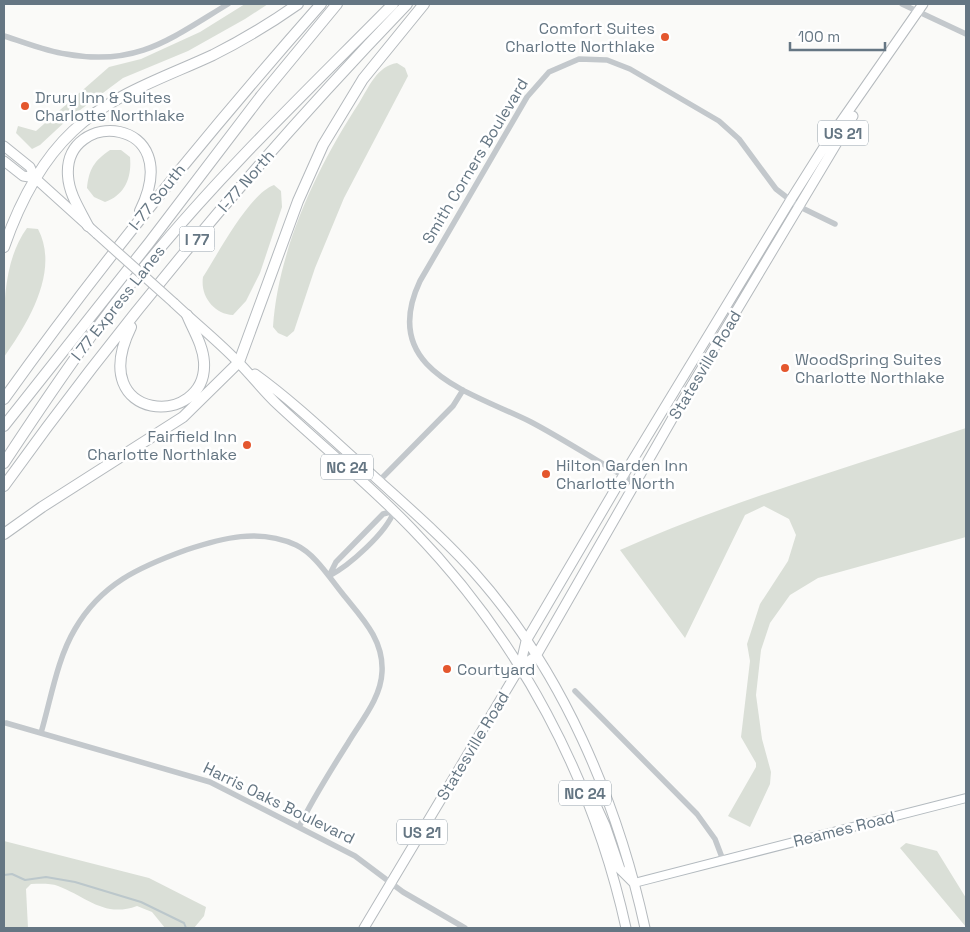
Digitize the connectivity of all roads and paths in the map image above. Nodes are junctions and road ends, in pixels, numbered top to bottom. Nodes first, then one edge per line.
1 (228, 4) edge
2 (298, 4) edge
3 (321, 4) edge
4 (338, 4) edge
5 (392, 4) edge
6 (407, 4) edge
7 (424, 4) edge
8 (902, 4) edge
9 (920, 8) edge
10 (966, 34) edge
11 (4, 36) edge
12 (4, 146) edge
13 (4, 161) edge
14 (35, 178) junction
15 (794, 203) junction
16 (835, 224) dead end
17 (88, 226) junction
18 (131, 229) junction
19 (4, 247) edge
20 (139, 310) junction
21 (187, 315) junction
22 (239, 362) junction
23 (678, 385) junction
24 (463, 390) junction
25 (671, 397) junction
26 (4, 399) edge
27 (674, 417) junction
28 (4, 426) edge
29 (661, 438) junction
30 (4, 462) edge
31 (623, 476) junction
32 (379, 481) junction
33 (636, 483) junction
34 (4, 486) edge
35 (394, 511) junction
36 (4, 534) edge
37 (329, 576) junction
38 (526, 641) junction
39 (536, 656) junction
40 (520, 667) junction
41 (575, 690) dead end
42 (6, 723) dead end
43 (41, 733) junction
44 (570, 758) junction
45 (966, 798) edge
46 (299, 827) junction
47 (723, 860) junction
48 (392, 883) junction
49 (634, 883) junction
50 (364, 928) edge
51 (465, 928) edge
52 (626, 928) edge
53 (645, 928) edge

1 - 11 street
2 - 14 highway
3 - 18 highway, I-77 South
4 - 28 highway, I 77 Express Lanes / I 77
5 - 30 highway, I 77 Express Lanes / I 77
6 - 20 highway, I-77 North / I 77
7 - 22 highway
8 - 9 street
9 - 10 street
9 - 15 main road, Statesville Road / US 21
12 - 14 main road, NC 24
13 - 14 main road, NC 24
14 - 17 main road, NC 24
14 - 19 highway
15 - 16 street, Smith Corners Boulevard
15 - 23 main road, Statesville Road / US 21
15 - 24 street, Smith Corners Boulevard
15 - 27 main road, Statesville Road / US 21
17 - 18 highway
17 - 21 main road, NC 24, bridge
18 - 26 highway, I-77 South
20 - 21 highway
20 - 34 highway, I-77 North / I 77
21 - 22 main road, NC 24
22 - 32 main road, NC 24
22 - 35 main road, NC 24
22 - 36 highway
23 - 25 main road, Statesville Road / US 21
23 - 27 main road
24 - 31 street, Smith Corners Boulevard
24 - 32 street
25 - 29 main road
25 - 31 main road, Statesville Road / US 21
27 - 29 main road, Statesville Road / US 21
29 - 33 main road, Statesville Road / US 21
31 - 33 street, Smith Corners Boulevard
31 - 38 main road, Statesville Road / US 21
32 - 38 main road, NC 24
33 - 39 main road, Statesville Road / US 21
35 - 37 street
35 - 37 street
35 - 40 main road, NC 24
37 - 43 street
37 - 46 street
38 - 39 main road, NC 24
38 - 40 main road, Statesville Road / US 21
39 - 40 main road, Statesville Road / US 21
39 - 49 main road, NC 24
40 - 44 main road, NC 24
40 - 48 main road, Statesville Road / US 21
41 - 47 street
42 - 43 street, Harris Oaks Boulevard
43 - 46 street, Harris Oaks Boulevard
44 - 49 main road
44 - 52 main road, NC 24
45 - 47 main road, Reames Road
46 - 48 street, Harris Oaks Boulevard
47 - 49 main road, Reames Road
48 - 50 main road, Statesville Road / US 21
48 - 51 street, Harris Oaks Boulevard
49 - 53 main road, NC 24

